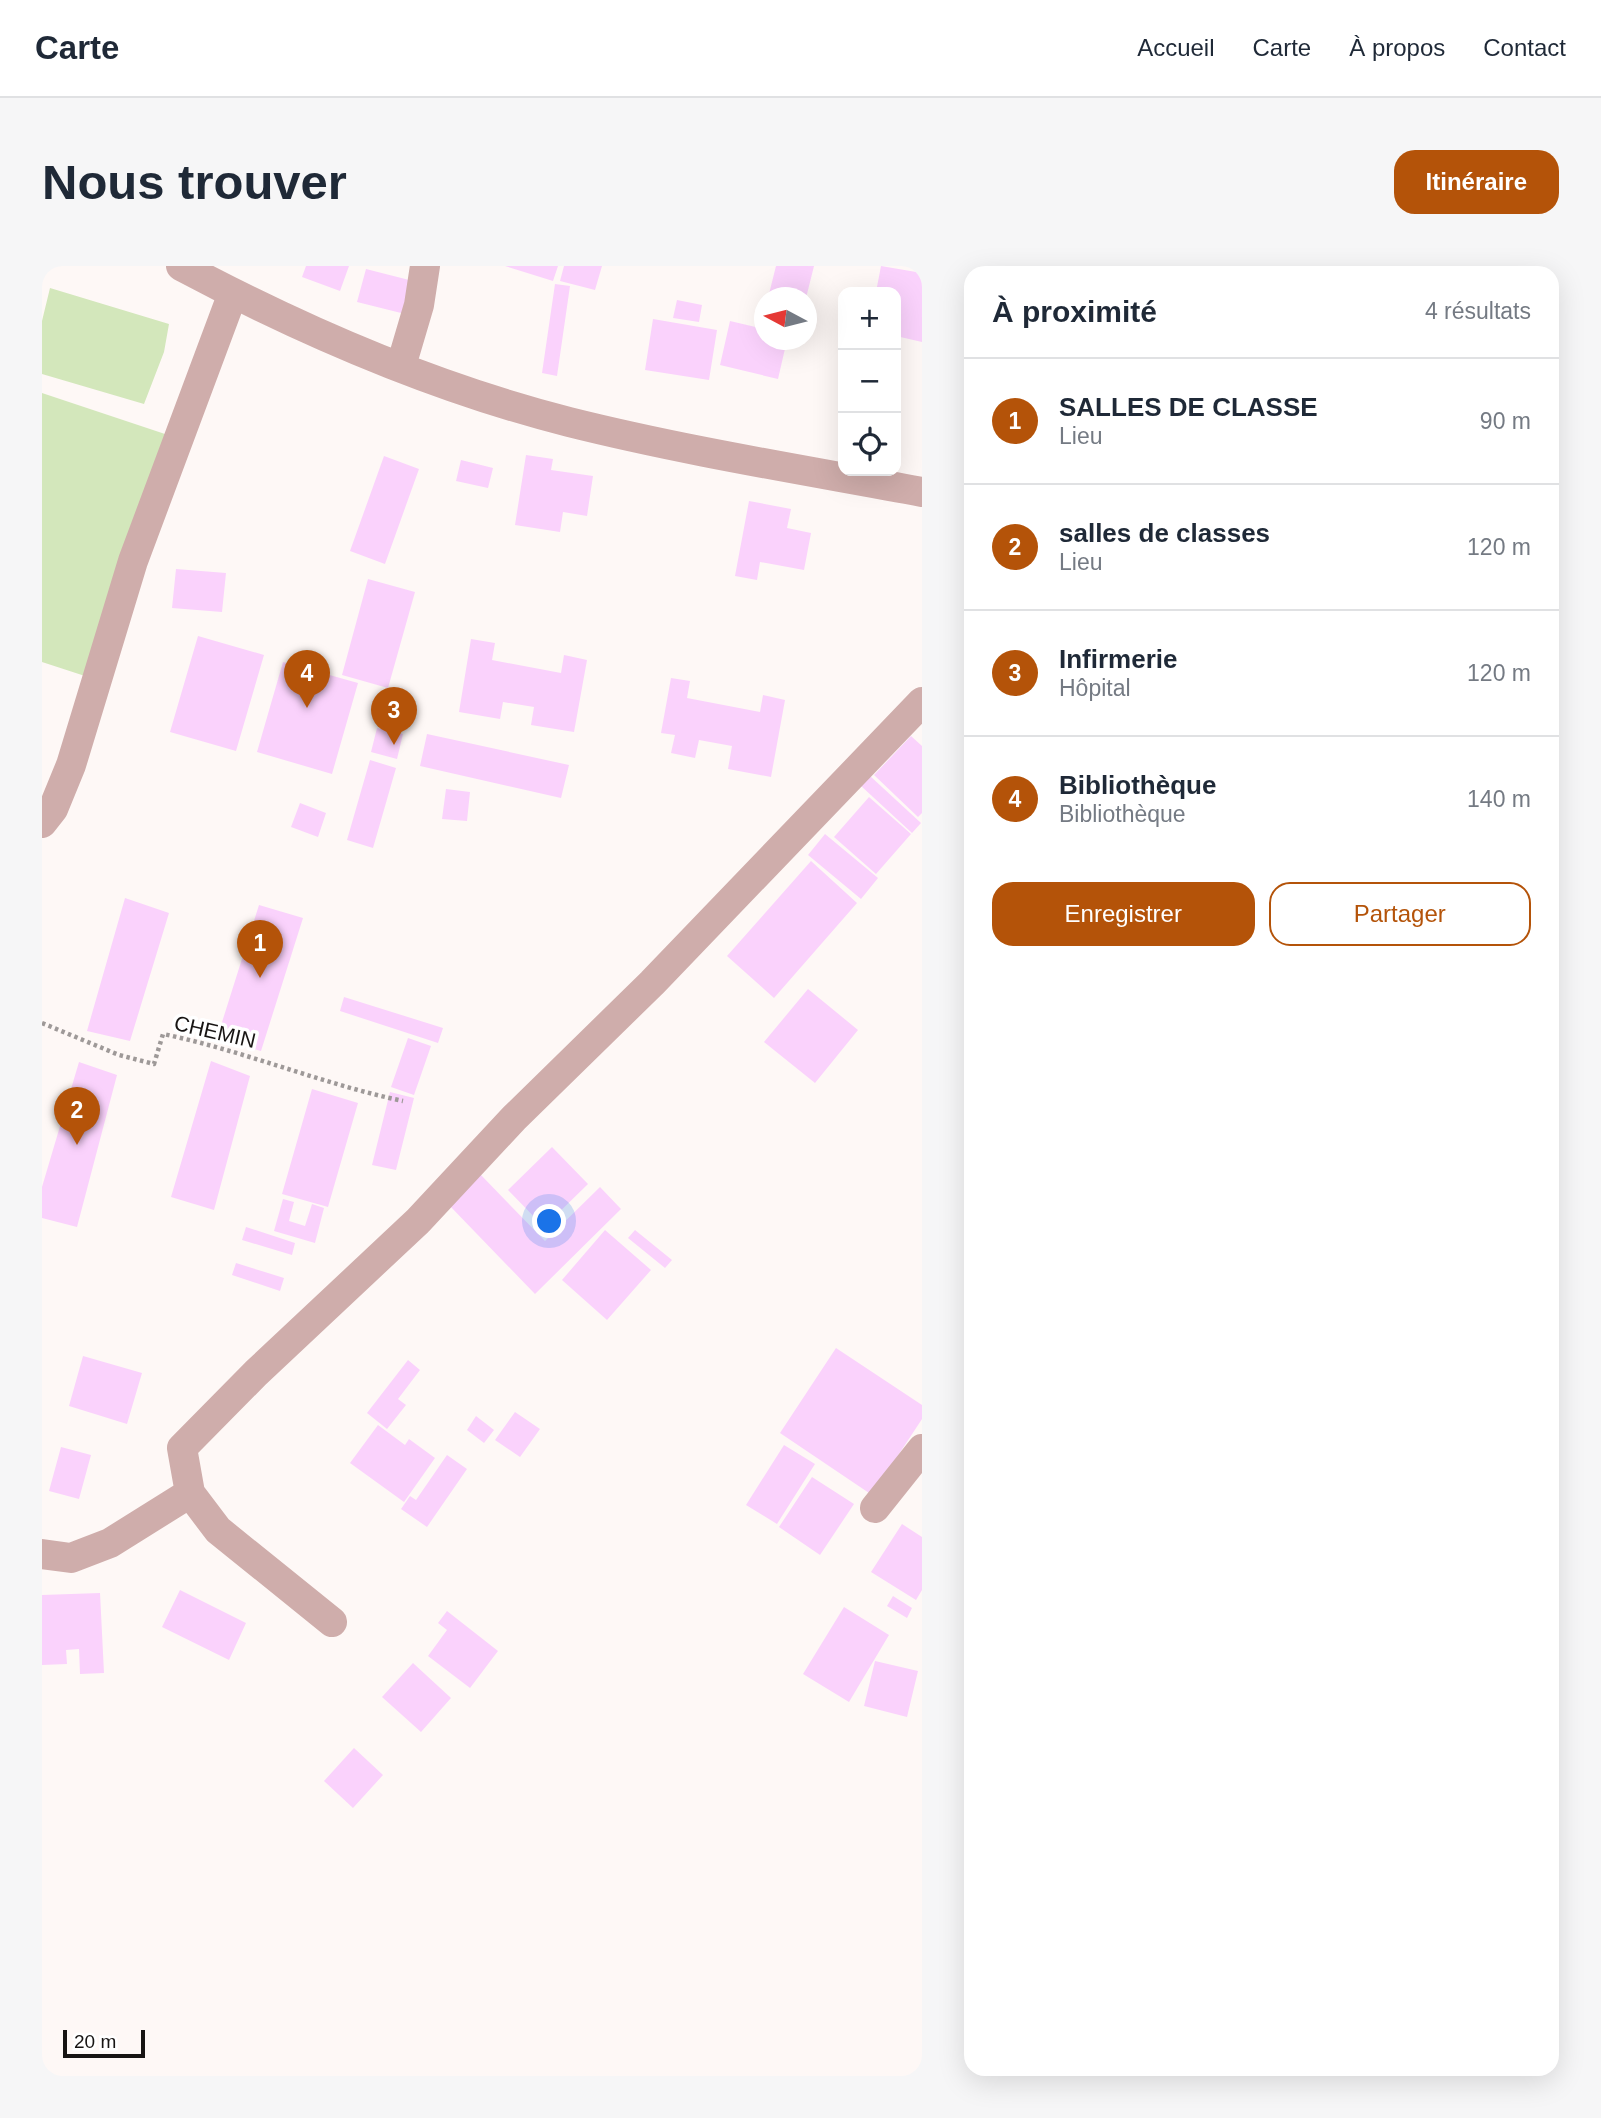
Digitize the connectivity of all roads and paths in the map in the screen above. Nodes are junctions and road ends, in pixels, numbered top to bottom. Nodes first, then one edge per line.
1 (181, 266) edge
2 (425, 266) edge
3 (220, 280) edge
4 (401, 366) junction
5 (922, 492) edge
6 (922, 702) edge
7 (42, 823) edge
8 (42, 1023) edge
9 (403, 1101) dead end
10 (922, 1448) edge
11 (190, 1493) junction
12 (875, 1508) dead end
13 (42, 1554) edge
14 (332, 1622) dead end

1 - 3 street
2 - 4 street
3 - 4 street
3 - 7 street
4 - 5 street
6 - 11 street
8 - 9 path, CHEMIN
10 - 12 street
11 - 13 street
11 - 14 street

